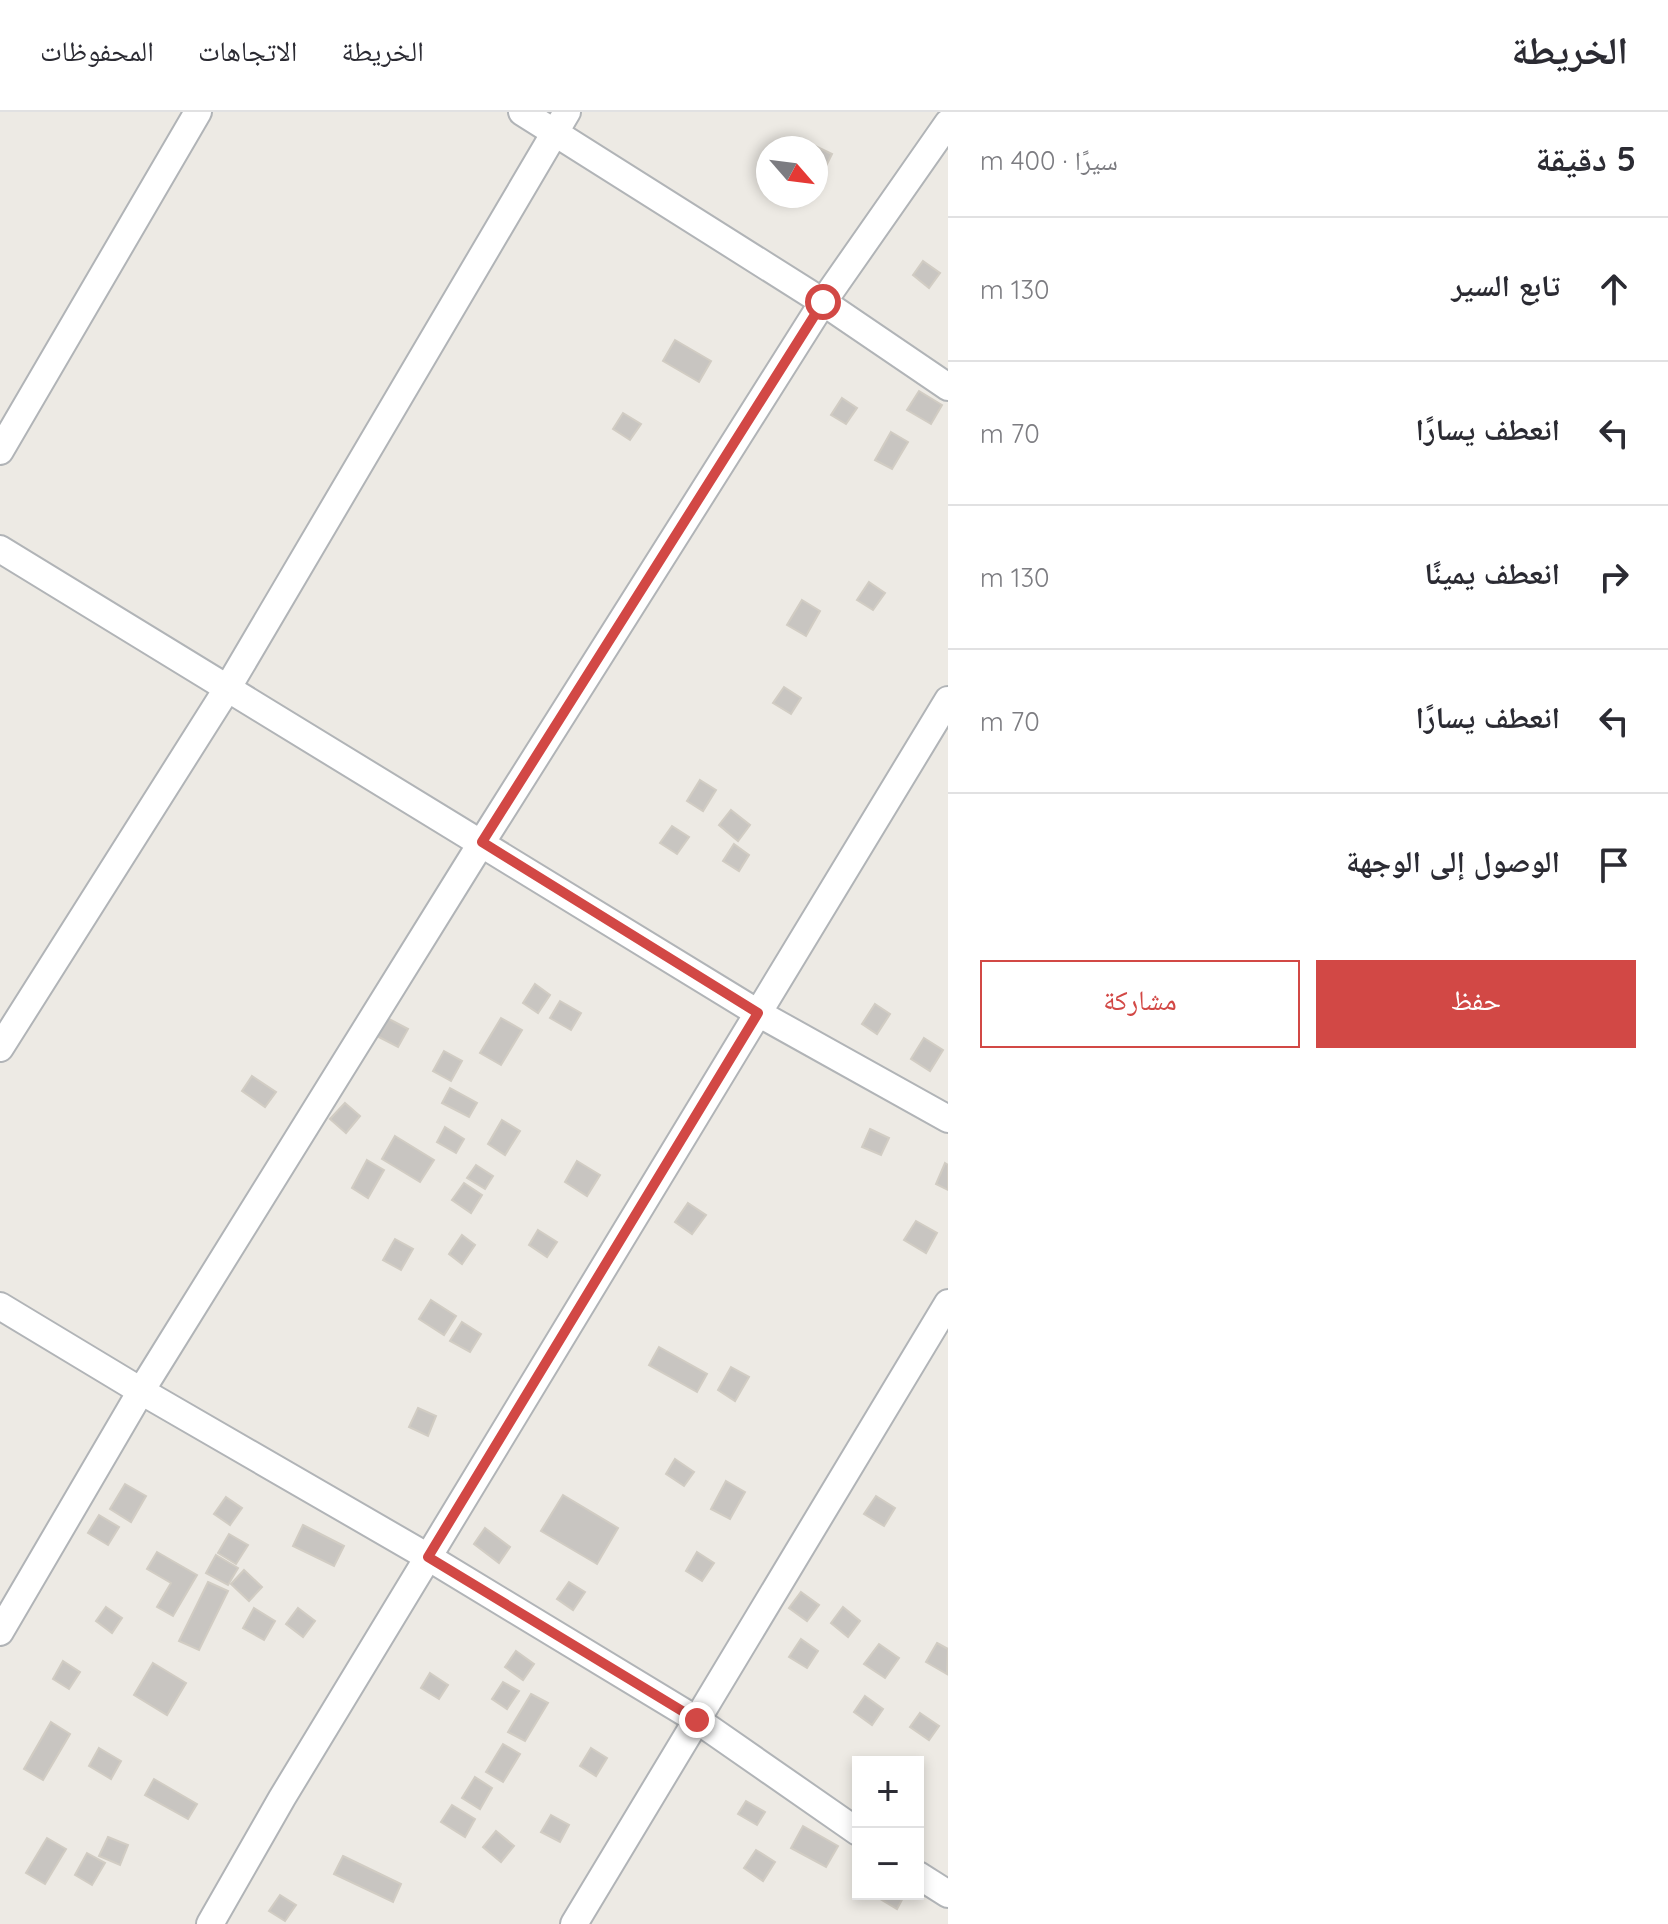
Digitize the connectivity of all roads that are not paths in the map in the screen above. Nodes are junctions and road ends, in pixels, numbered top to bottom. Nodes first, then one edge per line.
1 (198, 112) edge
2 (522, 112) edge
3 (561, 122) edge
4 (948, 123) edge
5 (823, 302) junction
6 (948, 387) edge
7 (0, 451) edge
8 (0, 549) edge
9 (227, 689) junction
10 (948, 700) edge
11 (482, 842) junction
12 (758, 1013) junction
13 (0, 1048) edge
14 (948, 1119) edge
15 (948, 1303) edge
16 (0, 1306) edge
17 (141, 1391) junction
18 (428, 1557) junction
19 (0, 1632) edge
20 (697, 1720) junction
21 (852, 1828) edge
22 (924, 1879) edge
23 (948, 1894) edge
24 (210, 1924) edge
25 (574, 1924) edge

1 - 7 street
2 - 3 street
3 - 5 street
3 - 9 street
4 - 5 street
5 - 6 street
5 - 11 street
8 - 9 street
9 - 11 street
9 - 13 street
10 - 12 street
11 - 12 street
11 - 17 street
12 - 14 street
12 - 18 street
15 - 20 street
16 - 17 street
17 - 18 street
17 - 19 street
18 - 20 street
18 - 24 street
20 - 21 street
20 - 25 street
22 - 23 street

